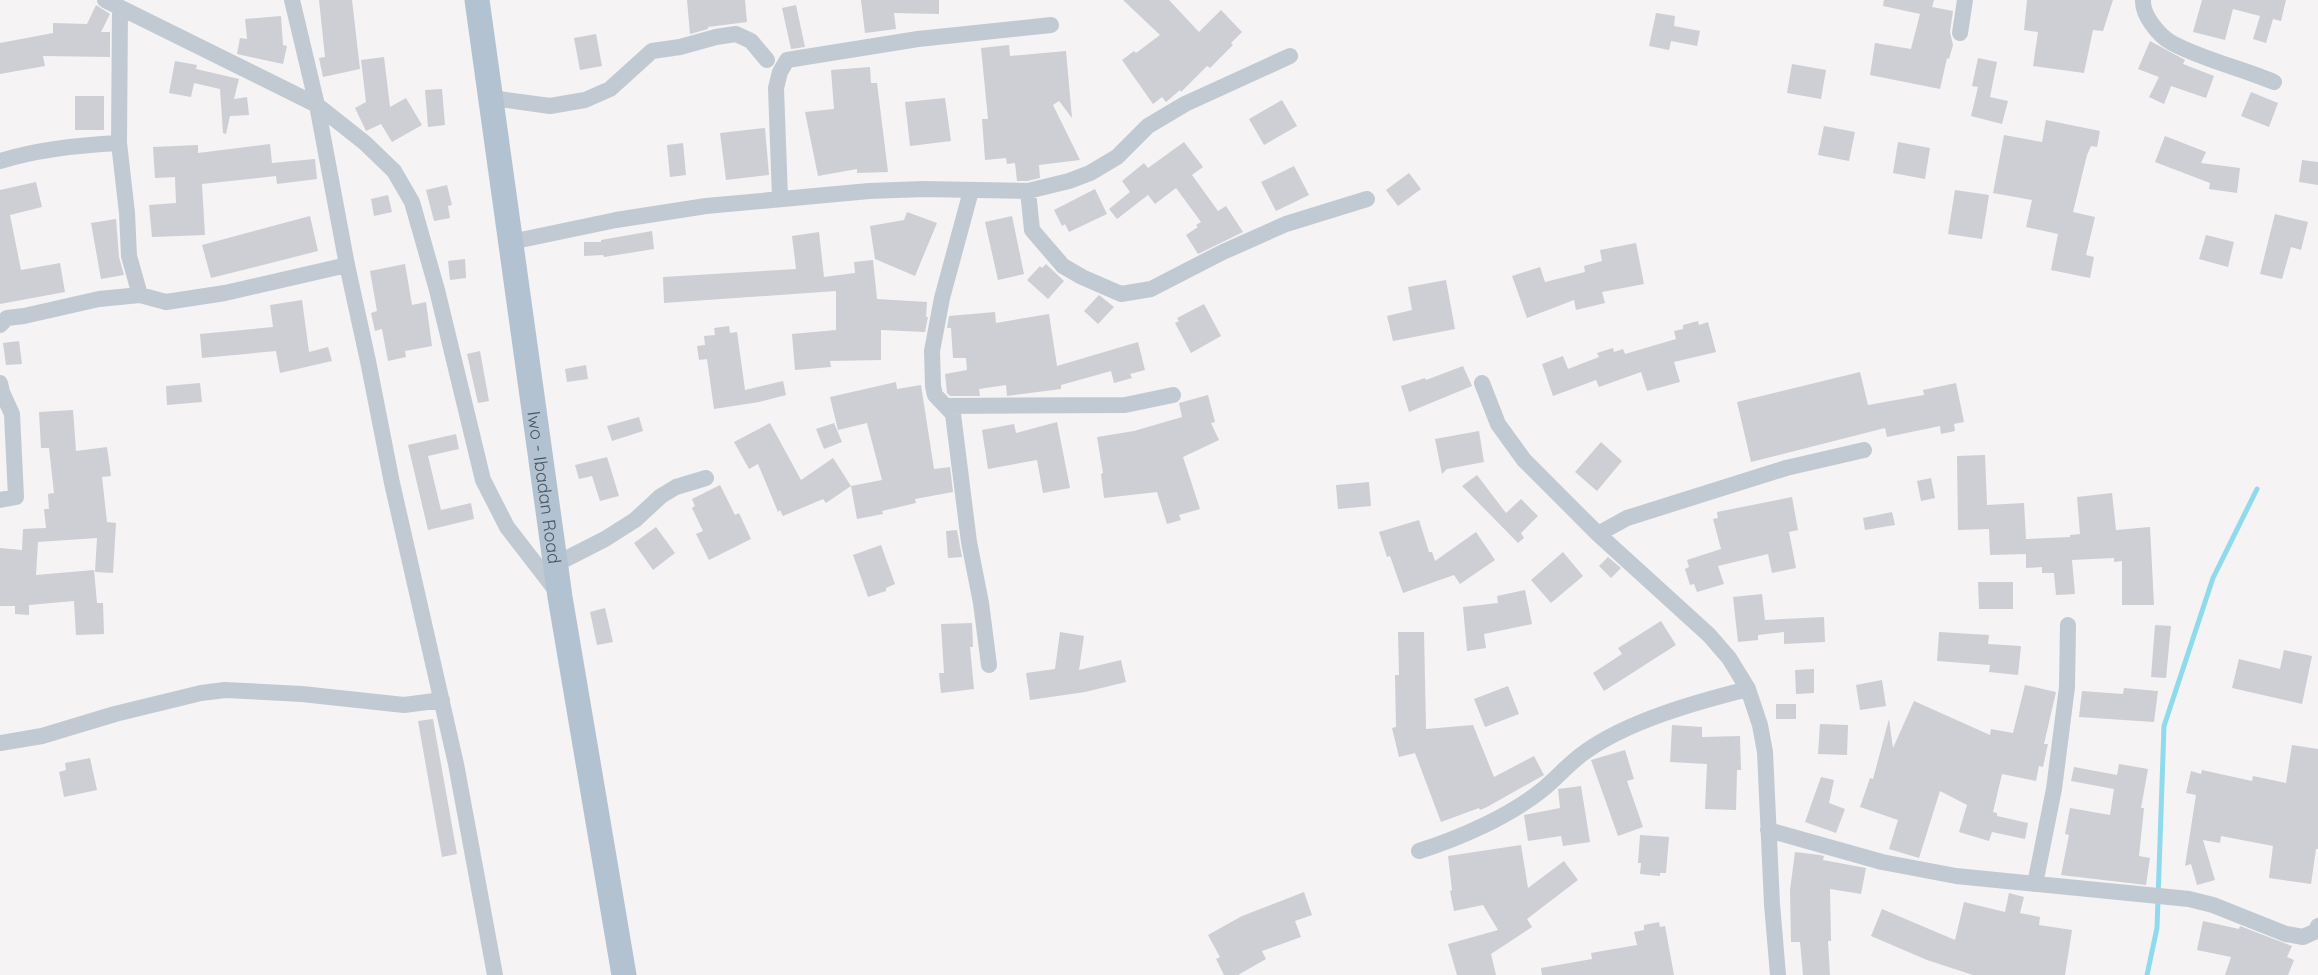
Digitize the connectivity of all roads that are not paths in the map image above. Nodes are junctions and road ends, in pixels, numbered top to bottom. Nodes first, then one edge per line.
1 (105, 0) edge
2 (292, 0) edge
3 (477, 0) edge
4 (1965, 0) edge
5 (2143, 0) edge
6 (120, 9) junction
7 (1051, 26) dead end
8 (1960, 33) dead end
9 (1290, 56) dead end
10 (767, 60) dead end
11 (2274, 82) dead end
12 (492, 98) junction
13 (317, 105) junction
14 (119, 143) junction
15 (0, 161) edge
16 (971, 191) junction
17 (1028, 191) junction
18 (780, 198) junction
19 (1367, 199) dead end
20 (511, 242) junction
21 (347, 265) junction
22 (140, 295) junction
23 (0, 325) edge
24 (0, 383) edge
25 (1482, 383) dead end
26 (1173, 395) dead end
27 (946, 406) junction
28 (1864, 450) dead end
29 (706, 478) dead end
30 (0, 500) edge
31 (1598, 534) junction
32 (556, 564) junction
33 (560, 597) junction
34 (2068, 625) dead end
35 (989, 665) dead end
36 (1748, 689) junction
37 (442, 700) junction
38 (0, 743) edge
39 (1768, 830) junction
40 (1419, 851) dead end
41 (2035, 884) junction
42 (2318, 926) edge
43 (495, 975) edge
44 (624, 975) edge
45 (1778, 975) edge

1 - 6 street
2 - 13 street
3 - 12 main road, Iwo - Ibadan Road
4 - 8 street
5 - 11 street
6 - 13 street
6 - 14 street
7 - 18 street
9 - 17 street
10 - 12 street
12 - 20 main road, Iwo - Ibadan Road
13 - 21 street
13 - 33 street
14 - 15 street
14 - 22 street
16 - 17 street
16 - 18 street
16 - 27 street
17 - 19 street
18 - 20 street
20 - 32 main road, Iwo - Ibadan Road
21 - 22 street
21 - 37 street
22 - 23 street
24 - 30 street
25 - 31 street
26 - 27 street
27 - 35 street
28 - 31 street
29 - 32 street
31 - 36 street
32 - 33 main road, Iwo - Ibadan Road
33 - 44 main road, Iwo - Ibadan Road
34 - 41 street
36 - 39 street
36 - 40 street
37 - 38 street
37 - 43 street
39 - 41 street
39 - 45 street
41 - 42 street

